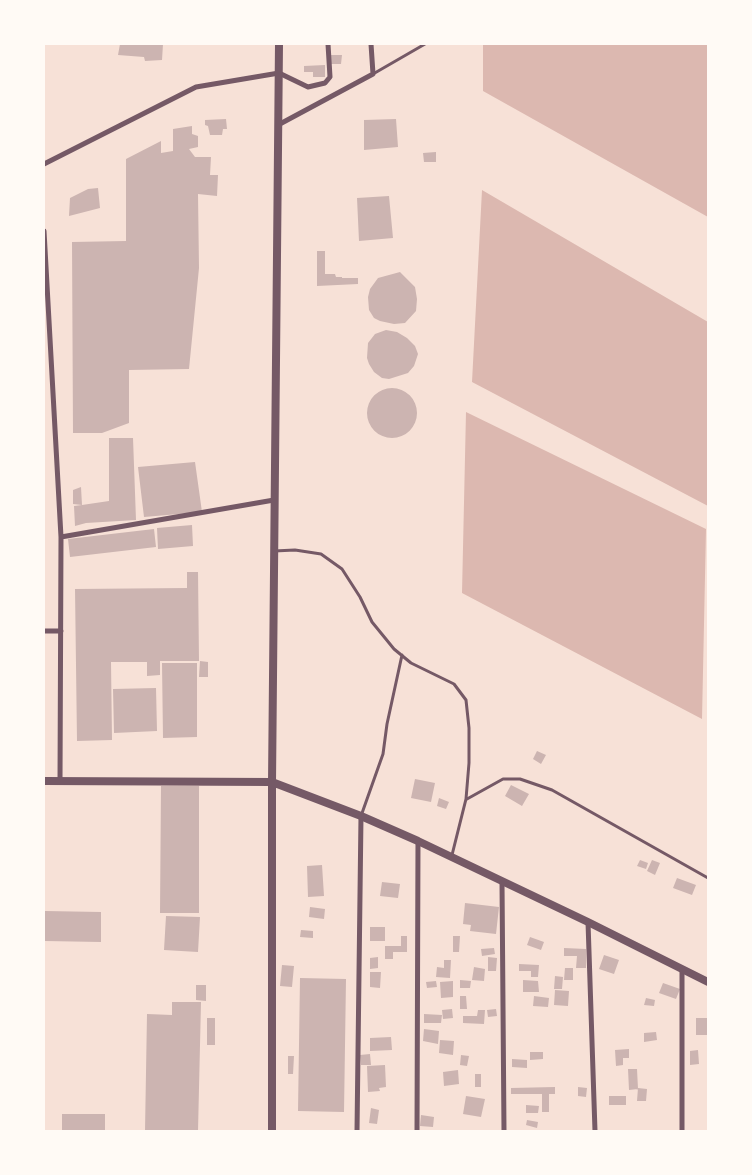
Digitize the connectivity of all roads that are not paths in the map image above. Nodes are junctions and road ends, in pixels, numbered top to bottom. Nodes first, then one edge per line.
1 (279, 44) edge
2 (328, 44) edge
3 (371, 44) edge
4 (425, 44) edge
5 (279, 74) junction
6 (372, 74) junction
7 (278, 125) junction
8 (44, 164) edge
9 (44, 231) edge
10 (274, 500) junction
11 (61, 537) junction
12 (273, 552) junction
13 (44, 631) edge
14 (61, 631) junction
15 (402, 655) junction
16 (44, 781) edge
17 (60, 781) junction
18 (272, 782) junction
19 (466, 799) junction
20 (361, 816) junction
21 (418, 841) junction
22 (451, 857) junction
23 (708, 878) edge
24 (502, 882) junction
25 (588, 922) junction
26 (682, 970) junction
27 (708, 982) edge
28 (272, 1131) edge
29 (357, 1131) edge
30 (417, 1131) edge
31 (504, 1131) edge
32 (595, 1131) edge
33 (682, 1131) edge

1 - 5 street
2 - 5 street
3 - 6 street
4 - 6 lane
5 - 7 street
5 - 8 street
6 - 7 street
7 - 10 street
9 - 11 street
10 - 11 street
10 - 12 street
11 - 14 street
12 - 15 lane
12 - 18 street
13 - 14 street
14 - 17 street
15 - 19 lane
15 - 20 lane
16 - 17 street
17 - 18 street
18 - 20 street
18 - 28 street
19 - 22 lane
19 - 23 lane
20 - 21 street
20 - 29 street
21 - 22 street
21 - 30 street
22 - 24 street
24 - 25 street
24 - 31 street
25 - 26 street
25 - 32 street
26 - 27 street
26 - 33 street

